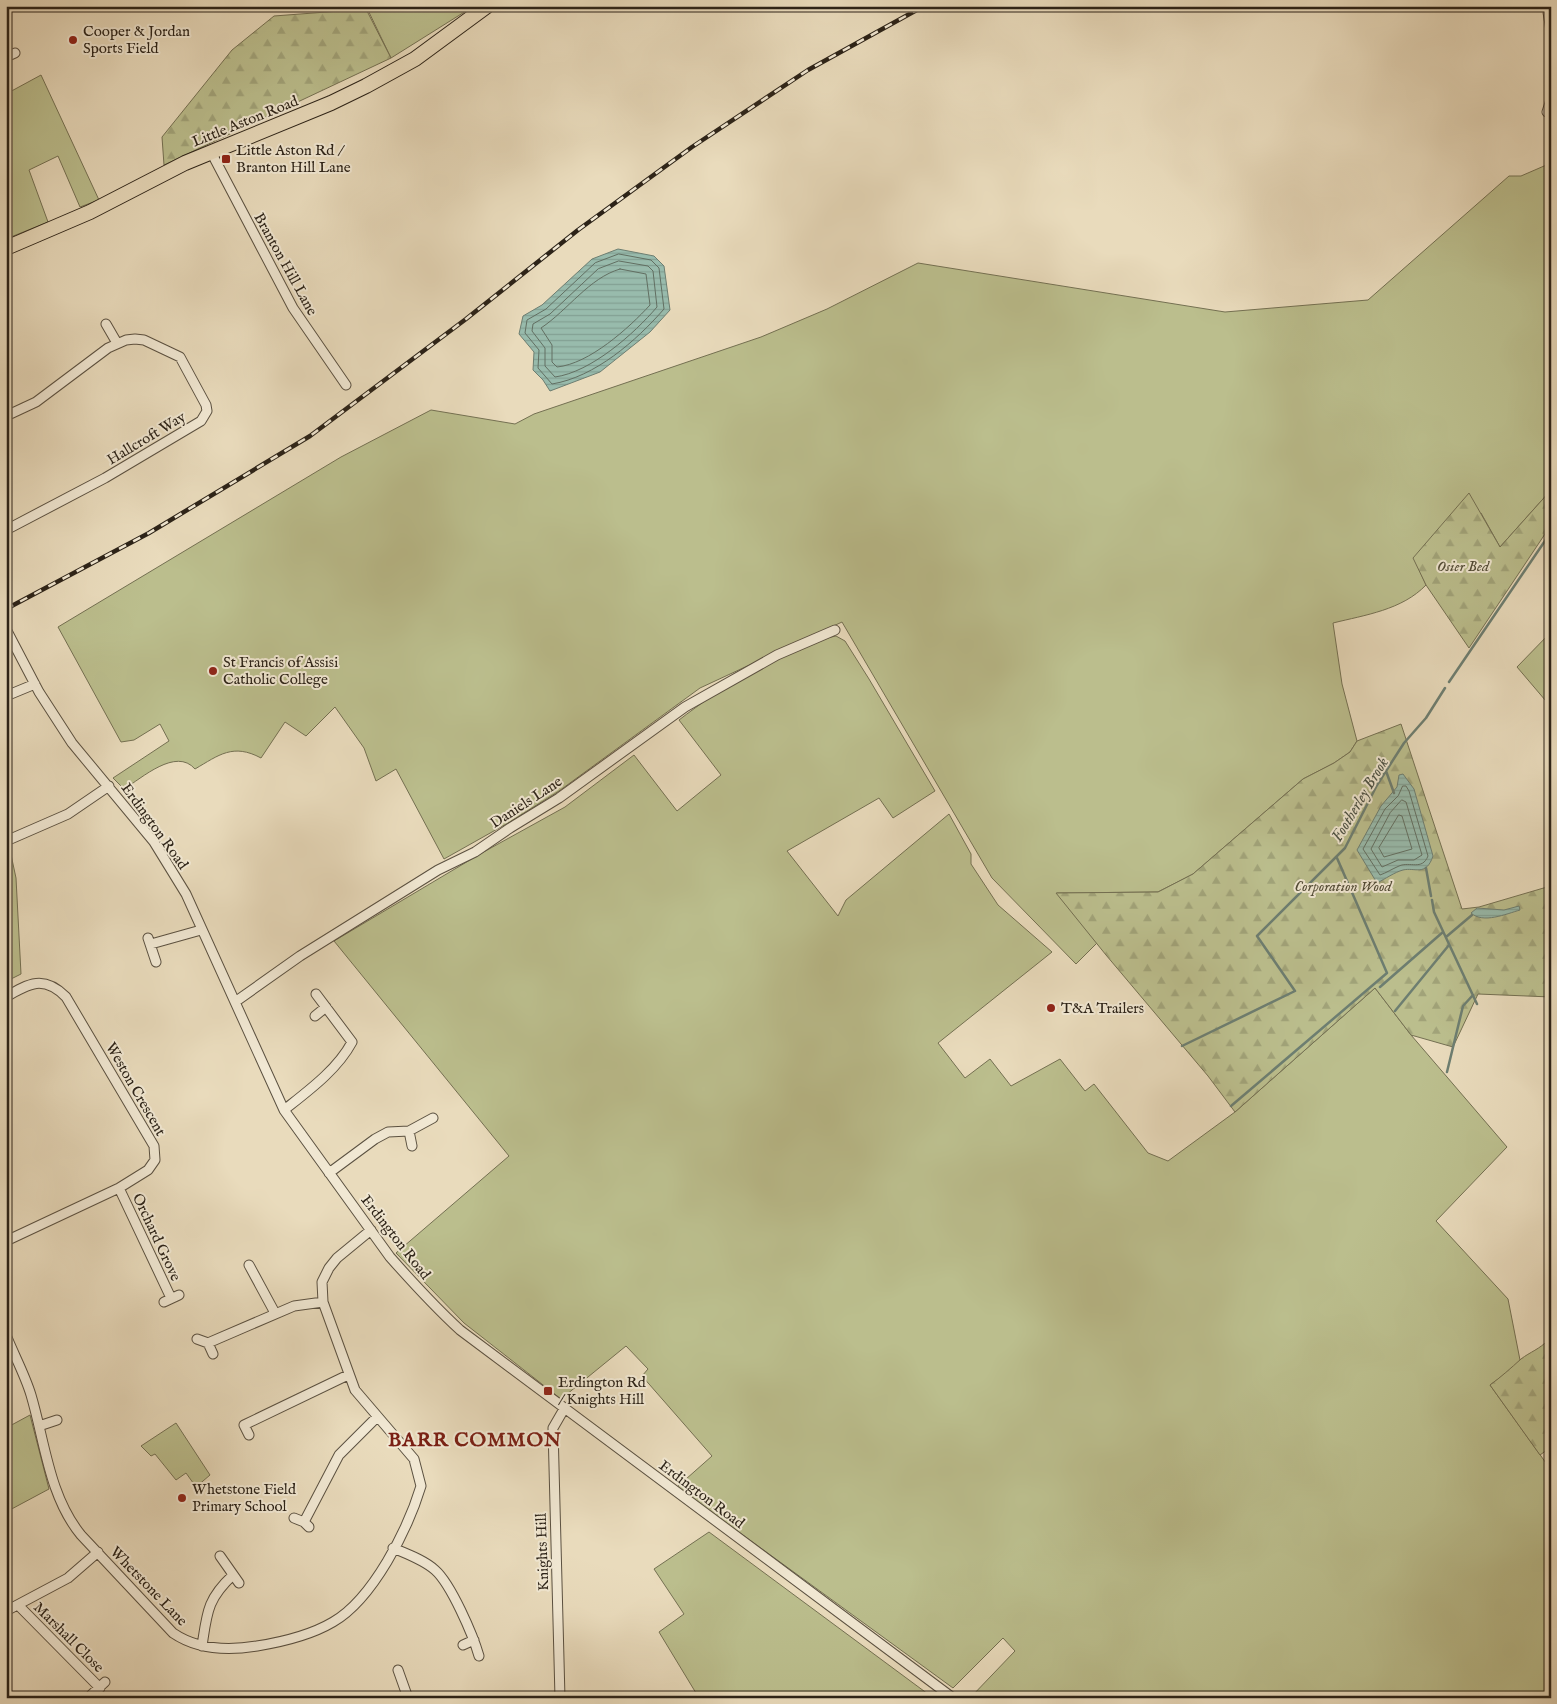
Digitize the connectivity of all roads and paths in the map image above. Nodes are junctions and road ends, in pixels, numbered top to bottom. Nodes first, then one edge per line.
1 (487, 6) edge
2 (1547, 6) edge
3 (1551, 31) edge
4 (15, 53) dead end
5 (6, 57) edge
6 (1551, 57) edge
7 (1551, 78) edge
8 (1551, 100) edge
9 (1547, 112) dead end
10 (211, 152) junction
11 (6, 248) edge
12 (106, 324) dead end
13 (117, 343) junction
14 (346, 385) dead end
15 (6, 416) edge
16 (6, 530) edge
17 (6, 629) edge
18 (835, 630) dead end
19 (35, 684) junction
20 (6, 696) edge
21 (109, 786) junction
22 (6, 841) edge
23 (201, 930) junction
24 (156, 962) dead end
25 (316, 994) dead end
26 (6, 997) edge
27 (236, 1002) junction
28 (326, 1007) junction
29 (314, 1016) dead end
30 (284, 1110) junction
31 (433, 1118) dead end
32 (409, 1131) junction
33 (412, 1146) dead end
34 (329, 1173) junction
35 (119, 1188) junction
36 (371, 1230) junction
37 (6, 1241) edge
38 (249, 1266) dead end
39 (171, 1298) dead end
40 (323, 1302) junction
41 (275, 1313) junction
42 (6, 1335) edge
43 (197, 1338) dead end
44 (208, 1343) junction
45 (213, 1354) dead end
46 (348, 1374) junction
47 (564, 1408) junction
48 (377, 1417) junction
49 (57, 1420) dead end
50 (38, 1426) junction
51 (249, 1435) dead end
52 (294, 1518) dead end
53 (393, 1548) junction
54 (98, 1552) junction
55 (220, 1556) dead end
56 (233, 1576) junction
57 (239, 1583) dead end
58 (18, 1605) junction
59 (6, 1611) edge
60 (474, 1640) junction
61 (463, 1645) dead end
62 (202, 1646) junction
63 (479, 1656) dead end
64 (398, 1670) dead end
65 (91, 1695) dead end
66 (408, 1698) edge
67 (560, 1698) edge
68 (953, 1698) edge

1 - 10 main road, Little Aston Road
2 - 3 street
4 - 5 street
6 - 7 street
8 - 9 street
10 - 11 main road, Little Aston Road
10 - 14 street, Branton Hill Lane
12 - 13 street
13 - 15 street, Hallcroft Way
13 - 16 street, Hallcroft Way
17 - 19 street, Erdington Road
18 - 27 street, Daniels Lane
19 - 20 street
19 - 21 street, Erdington Road
21 - 22 street
21 - 23 street, Erdington Road
23 - 24 street
23 - 27 street, Erdington Road
25 - 28 street
26 - 35 street, Weston Crescent
27 - 30 street, Erdington Road
28 - 29 street
28 - 30 street
30 - 34 street, Erdington Road
31 - 32 street
32 - 33 street
32 - 34 street
34 - 36 street, Erdington Road
35 - 37 street, Weston Crescent
35 - 39 street, Orchard Grove
36 - 40 street, Whetstone Lane
36 - 47 street, Erdington Road
38 - 41 street
40 - 41 street
40 - 46 street, Whetstone Lane
41 - 44 street
42 - 50 street, Whetstone Lane
43 - 44 street
44 - 45 street
46 - 48 street, Whetstone Lane
46 - 51 street
47 - 67 street, Knights Hill
47 - 68 street, Erdington Road
48 - 52 street
48 - 53 street, Whetstone Lane
49 - 50 street
50 - 54 street, Whetstone Lane
53 - 60 street
53 - 62 street, Whetstone Lane
54 - 58 street
54 - 62 street, Whetstone Lane
55 - 56 street
56 - 57 street
56 - 62 street
58 - 59 street
58 - 65 street, Marshall Close
60 - 61 street
60 - 63 street
64 - 66 street

